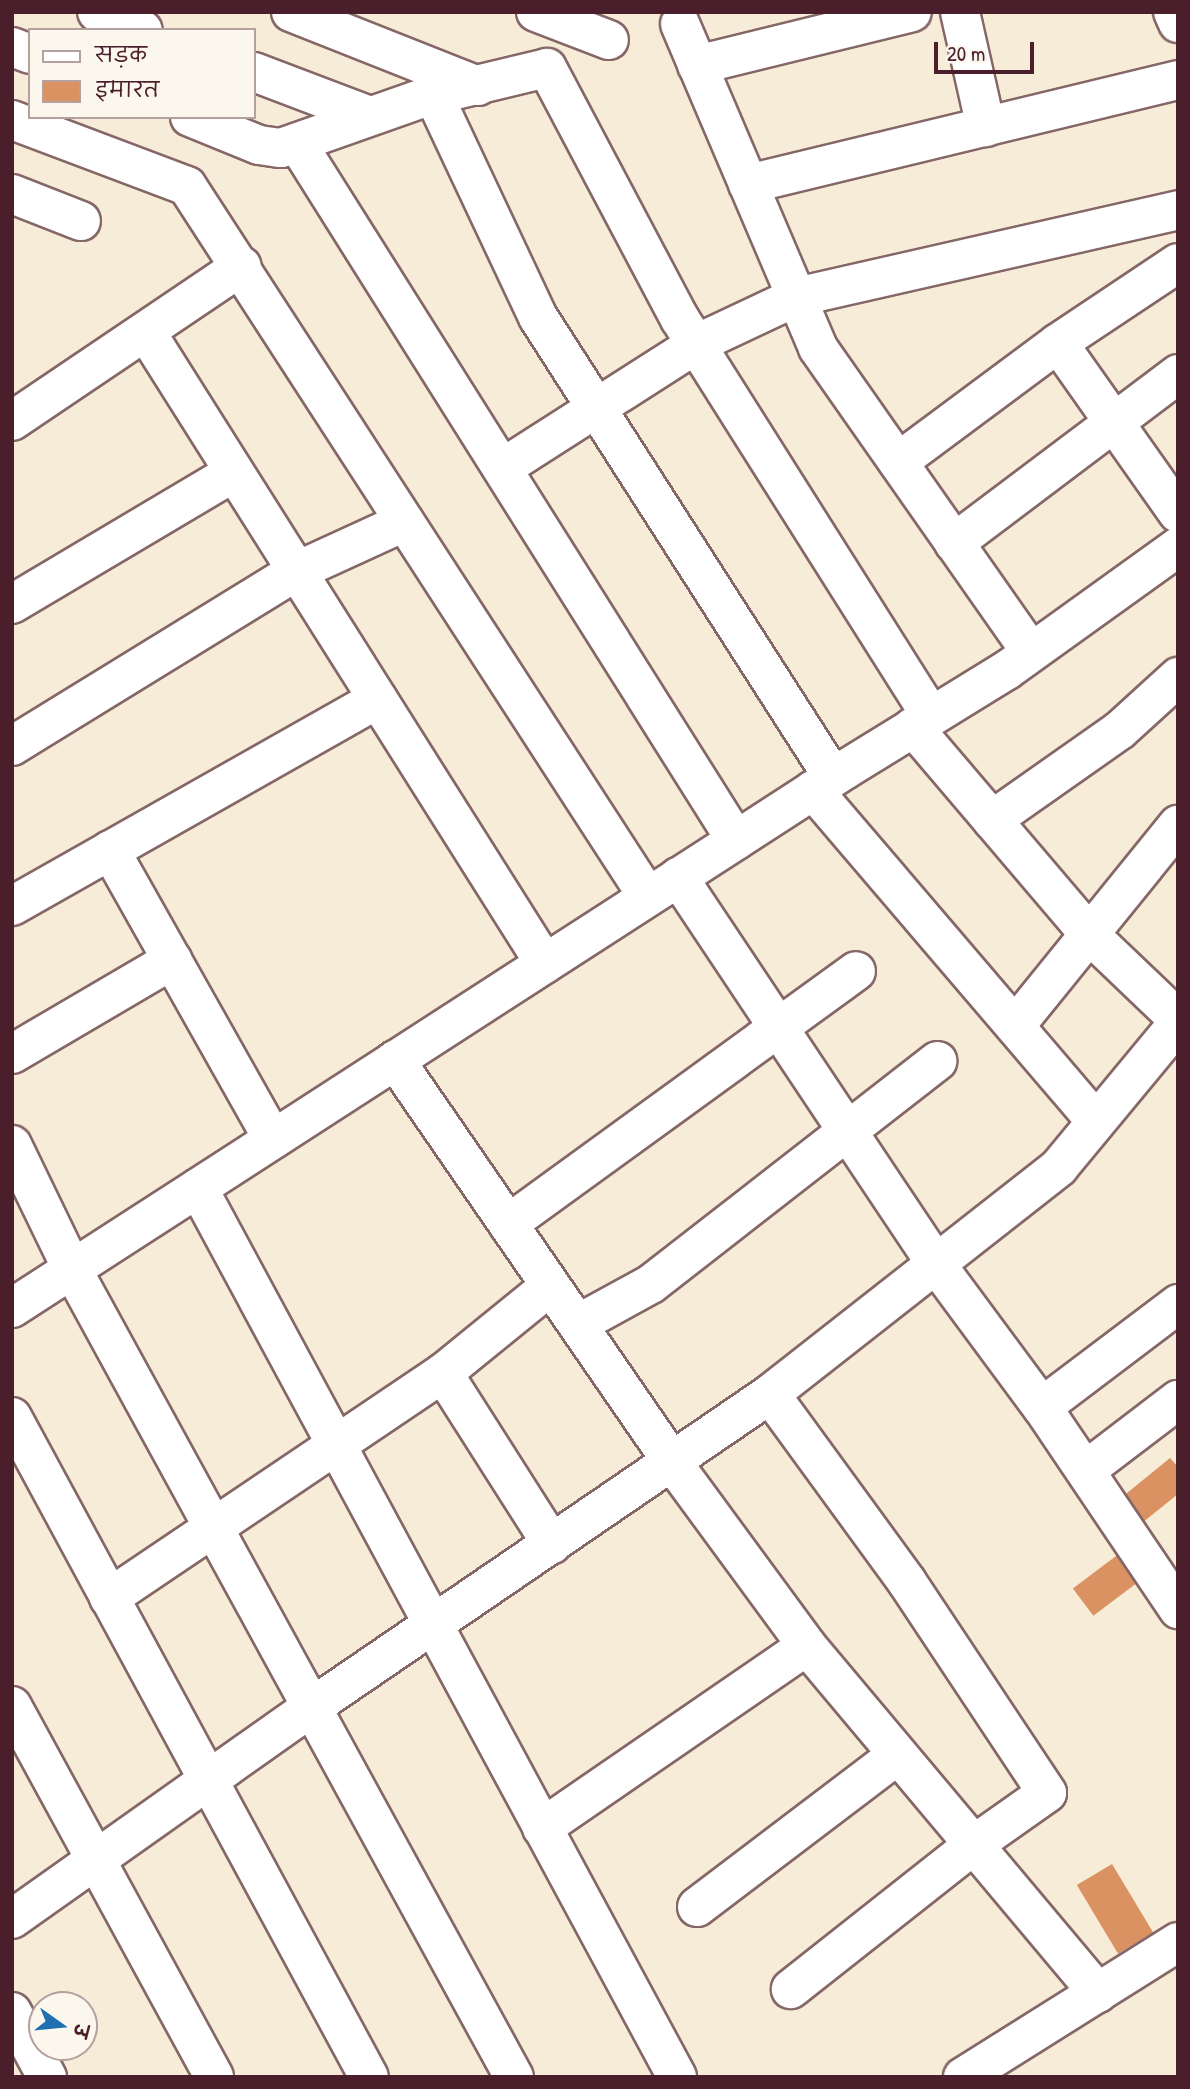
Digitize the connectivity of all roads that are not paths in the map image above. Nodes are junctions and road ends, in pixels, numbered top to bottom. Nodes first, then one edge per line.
1 (97, 12) edge
2 (291, 12) edge
3 (536, 12) edge
4 (912, 12) edge
5 (960, 12) edge
6 (1173, 12) edge
7 (1178, 23) edge
8 (680, 24) dead end
9 (138, 28) edge
10 (609, 40) dead end
11 (697, 65) junction
12 (256, 73) edge
13 (1178, 80) edge
14 (478, 86) junction
15 (435, 96) junction
16 (370, 116) junction
17 (195, 119) edge
18 (12, 120) edge
19 (986, 127) junction
20 (297, 143) junction
21 (748, 184) junction
22 (12, 194) edge
23 (1178, 209) edge
24 (81, 221) dead end
25 (1178, 263) edge
26 (242, 267) junction
27 (796, 297) junction
28 (146, 332) junction
29 (1058, 343) junction
30 (696, 344) junction
31 (1178, 374) edge
32 (600, 410) junction
33 (16, 411) edge
34 (1114, 422) junction
35 (898, 463) junction
36 (504, 467) junction
37 (234, 472) junction
38 (1178, 513) edge
39 (404, 522) junction
40 (954, 543) junction
41 (1178, 547) edge
42 (297, 571) junction
43 (12, 604) edge
44 (1031, 652) junction
45 (1178, 677) edge
46 (378, 699) junction
47 (922, 722) junction
48 (12, 746) edge
49 (823, 784) junction
50 (992, 820) junction
51 (1178, 825) edge
52 (736, 840) junction
53 (110, 850) junction
54 (663, 887) junction
55 (12, 906) edge
56 (1091, 936) junction
57 (172, 960) junction
58 (545, 964) junction
59 (856, 971) dead end
60 (1178, 1021) edge
61 (777, 1026) junction
62 (1014, 1026) junction
63 (12, 1054) edge
64 (395, 1060) junction
65 (937, 1061) dead end
66 (1096, 1121) junction
67 (848, 1126) junction
68 (273, 1139) junction
69 (12, 1145) edge
70 (198, 1188) junction
71 (508, 1224) junction
72 (936, 1264) junction
73 (72, 1269) junction
74 (551, 1286) junction
75 (1178, 1304) edge
76 (12, 1308) edge
77 (578, 1324) junction
78 (443, 1373) junction
79 (770, 1394) junction
80 (1178, 1400) edge
81 (1042, 1407) junction
82 (12, 1418) edge
83 (338, 1445) junction
84 (672, 1462) junction
85 (1086, 1470) junction
86 (212, 1529) junction
87 (552, 1544) junction
88 (109, 1598) junction
89 (1176, 1603) edge
90 (432, 1626) junction
91 (807, 1646) junction
92 (12, 1706) edge
93 (309, 1709) junction
94 (897, 1755) junction
95 (208, 1781) junction
96 (542, 1828) junction
97 (972, 1846) junction
98 (94, 1861) junction
99 (697, 1907) dead end
100 (12, 1919) edge
101 (1178, 1942) edge
102 (791, 1989) dead end
103 (1098, 1993) junction
104 (12, 2012) edge
105 (1014, 2064) edge
106 (47, 2077) edge
107 (214, 2077) edge
108 (369, 2077) edge
109 (514, 2077) edge
110 (677, 2077) edge
111 (963, 2077) edge

1 - 9 street
2 - 14 street
3 - 10 street
4 - 11 street
5 - 19 street
6 - 7 street
8 - 11 street
11 - 21 street
12 - 16 street
13 - 19 street
14 - 15 street
14 - 30 street
15 - 16 street
15 - 32 street
16 - 20 street
17 - 20 street
18 - 26 street
19 - 21 street
20 - 36 street
21 - 27 street
22 - 24 street
23 - 27 street
25 - 29 street
26 - 28 street
26 - 39 street
27 - 30 street
27 - 35 street
28 - 33 street
28 - 37 street
29 - 34 street
29 - 35 street
30 - 32 street
30 - 47 street
31 - 34 street
32 - 36 street
32 - 49 street
34 - 38 street
34 - 40 street
35 - 40 street
36 - 52 street
37 - 42 street
37 - 43 street
39 - 42 street
39 - 54 street
40 - 44 street
41 - 44 street
42 - 46 street
42 - 48 street
44 - 47 street
45 - 50 street
46 - 53 street
46 - 58 street
47 - 49 street
47 - 50 street
49 - 52 street
49 - 62 street
50 - 56 street
51 - 56 street
52 - 54 street
53 - 55 street
53 - 57 street
54 - 58 street
54 - 61 street
56 - 60 street
56 - 62 street
57 - 63 street
57 - 68 street
58 - 64 street
59 - 61 street
60 - 66 street
61 - 67 street
61 - 71 street
62 - 66 street
64 - 68 street
64 - 71 street
65 - 67 street
66 - 72 street
67 - 72 street
67 - 77 street
68 - 70 street
69 - 73 street
70 - 73 street
70 - 83 street
71 - 74 street
72 - 79 street
72 - 81 street
73 - 76 street
73 - 86 street
74 - 77 street
74 - 78 street
75 - 81 street
77 - 84 street
78 - 83 street
78 - 87 street
79 - 84 street
79 - 97 street
80 - 85 street
81 - 85 street
82 - 88 street
83 - 86 street
83 - 90 street
84 - 87 street
84 - 91 street
85 - 89 street
86 - 88 street
86 - 93 street
87 - 90 street
88 - 95 street
90 - 93 street
90 - 96 street
91 - 94 street
91 - 96 street
92 - 98 street
93 - 95 street
93 - 109 street
94 - 97 street
94 - 99 street
95 - 98 street
95 - 108 street
96 - 110 street
97 - 102 street
97 - 103 street
98 - 100 street
98 - 107 street
101 - 103 street
103 - 105 street
104 - 106 street
105 - 111 street

